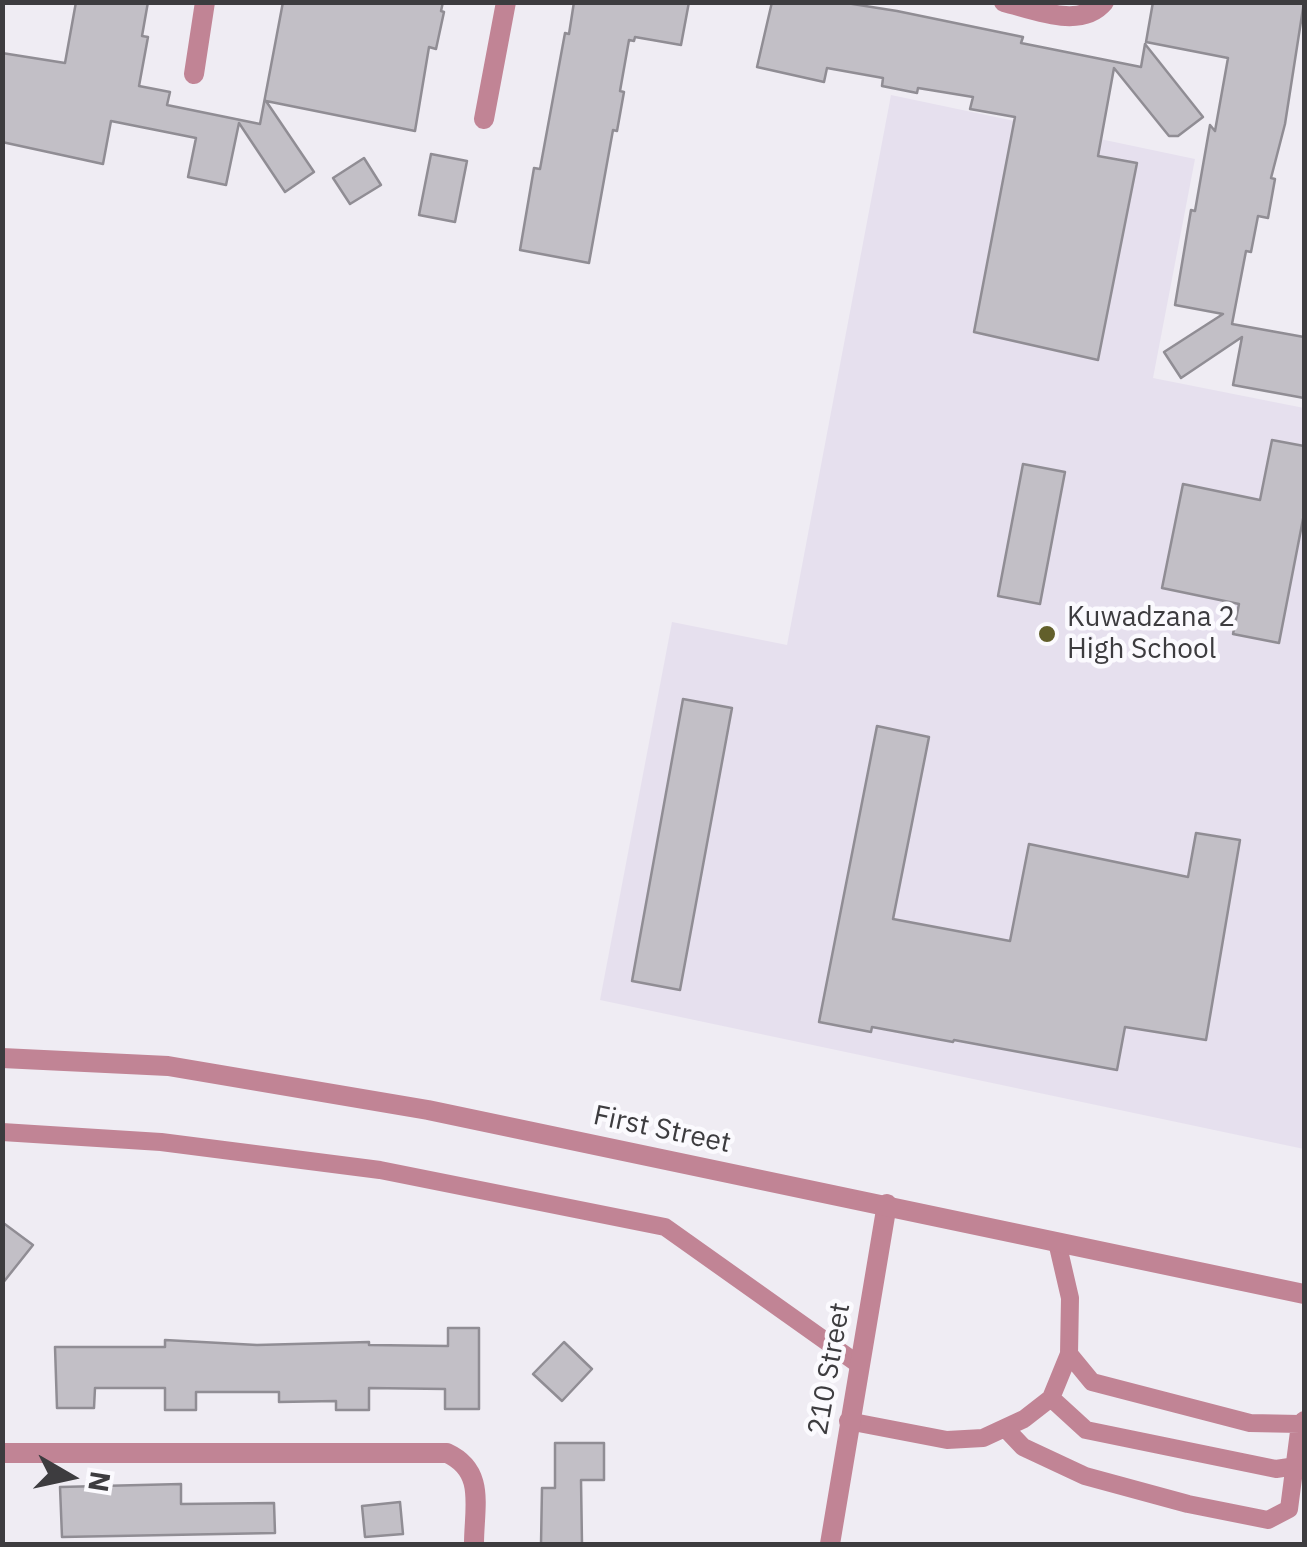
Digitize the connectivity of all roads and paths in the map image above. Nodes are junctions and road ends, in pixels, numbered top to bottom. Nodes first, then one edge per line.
1 (205, 2) edge
2 (506, 2) edge
3 (1004, 2) edge
4 (1104, 2) edge
5 (194, 74) dead end
6 (484, 120) dead end
7 (2, 1058) edge
8 (2, 1132) edge
9 (887, 1204) junction
10 (1057, 1242) junction
11 (1304, 1294) edge
12 (1069, 1354) junction
13 (858, 1364) junction
14 (1051, 1398) junction
15 (848, 1421) junction
16 (1302, 1422) edge
17 (1005, 1428) junction
18 (2, 1452) edge
19 (1296, 1466) junction
20 (474, 1544) edge
21 (830, 1544) edge

1 - 5 street
2 - 6 street
3 - 4 street
7 - 9 street, First Street
8 - 13 lane
9 - 10 street, First Street
9 - 13 street, 210 Street
10 - 11 street, First Street
10 - 12 lane
12 - 14 lane
12 - 16 lane
13 - 15 street, 210 Street
14 - 17 lane
14 - 19 lane
15 - 17 lane
15 - 21 street, 210 Street
16 - 19 lane
17 - 19 lane
18 - 20 street

